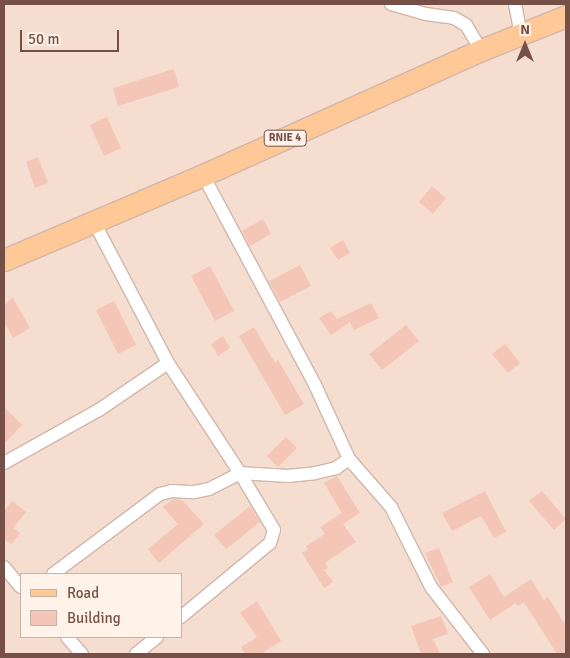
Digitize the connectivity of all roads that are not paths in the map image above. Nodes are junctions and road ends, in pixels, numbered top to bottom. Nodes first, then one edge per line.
1 (393, 4) edge
2 (515, 4) edge
3 (566, 16) edge
4 (521, 35) junction
5 (481, 50) junction
6 (203, 175) junction
7 (94, 222) junction
8 (4, 260) edge
9 (168, 363) junction
10 (349, 459) junction
11 (4, 463) edge
12 (240, 473) junction
13 (4, 567) edge
14 (54, 573) edge
15 (20, 586) edge
16 (182, 616) edge
17 (68, 638) edge
18 (156, 638) edge
19 (82, 654) edge
20 (136, 654) edge
21 (483, 654) edge

1 - 5 street
2 - 4 street
3 - 4 main road, RNIE 4
4 - 5 main road, RNIE 4
5 - 6 main road, RNIE 4
6 - 7 main road, RNIE 4
6 - 10 street
7 - 8 main road, RNIE 4
7 - 9 street
9 - 11 street
9 - 12 street
10 - 12 street
10 - 21 street
12 - 14 street
12 - 16 street
13 - 15 street
17 - 19 street
18 - 20 street

